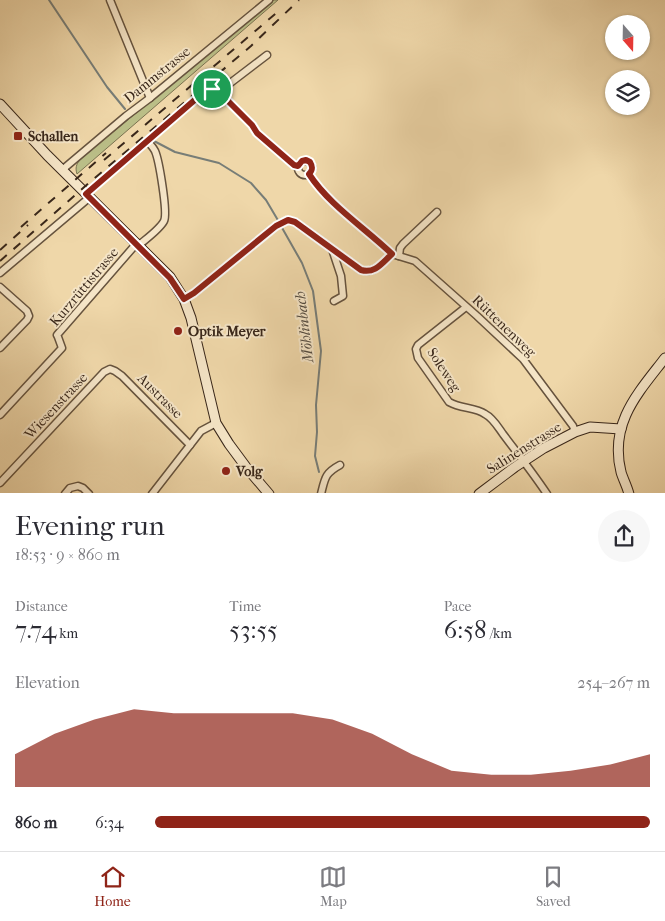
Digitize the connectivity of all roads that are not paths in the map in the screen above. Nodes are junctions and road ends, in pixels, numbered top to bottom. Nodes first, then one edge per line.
1 (110, 0) edge
2 (269, 0) edge
3 (267, 55) dead end
4 (222, 86) junction
5 (150, 98) junction
6 (0, 104) edge
7 (148, 142) junction
8 (298, 166) junction
9 (62, 170) junction
10 (309, 174) junction
11 (88, 196) junction
12 (437, 212) dead end
13 (138, 244) junction
14 (332, 249) junction
15 (392, 254) junction
16 (399, 256) junction
17 (0, 273) edge
18 (0, 287) edge
19 (184, 299) junction
20 (334, 301) dead end
21 (466, 306) junction
22 (0, 348) edge
23 (665, 358) edge
24 (110, 369) joint
25 (0, 415) edge
26 (216, 423) junction
27 (621, 428) junction
28 (575, 432) junction
29 (190, 445) junction
30 (524, 461) junction
31 (340, 466) dead end
32 (0, 483) edge
33 (66, 493) edge
34 (88, 493) edge
35 (153, 493) edge
36 (268, 493) edge
37 (321, 493) edge
38 (479, 493) edge
39 (546, 493) edge
40 (630, 493) edge

1 - 5 street
2 - 5 street, Dammstrasse
3 - 4 street
4 - 7 street
4 - 8 street
5 - 9 street, Dammstrasse
6 - 9 street
7 - 11 street
7 - 13 street
8 - 10 street
8 - 10 street
9 - 11 street
10 - 15 street
11 - 13 street
11 - 17 street
12 - 16 street
13 - 19 street
13 - 25 street, Kurzrüttistrasse
14 - 15 street
14 - 19 street
14 - 20 street
15 - 16 street, Rüttenenweg
16 - 21 street, Rüttenenweg
18 - 22 street
19 - 26 street
21 - 28 street, Rüttenenweg
21 - 30 street, Soleweg
23 - 27 street
24 - 29 street, Austrasse
24 - 32 street, Wiesenstrasse
26 - 29 street
26 - 36 street
27 - 28 street, Salinenstrasse
27 - 40 street
28 - 30 street, Salinenstrasse
29 - 35 street
30 - 38 street, Salinenstrasse
30 - 39 street
31 - 37 street
33 - 34 street

